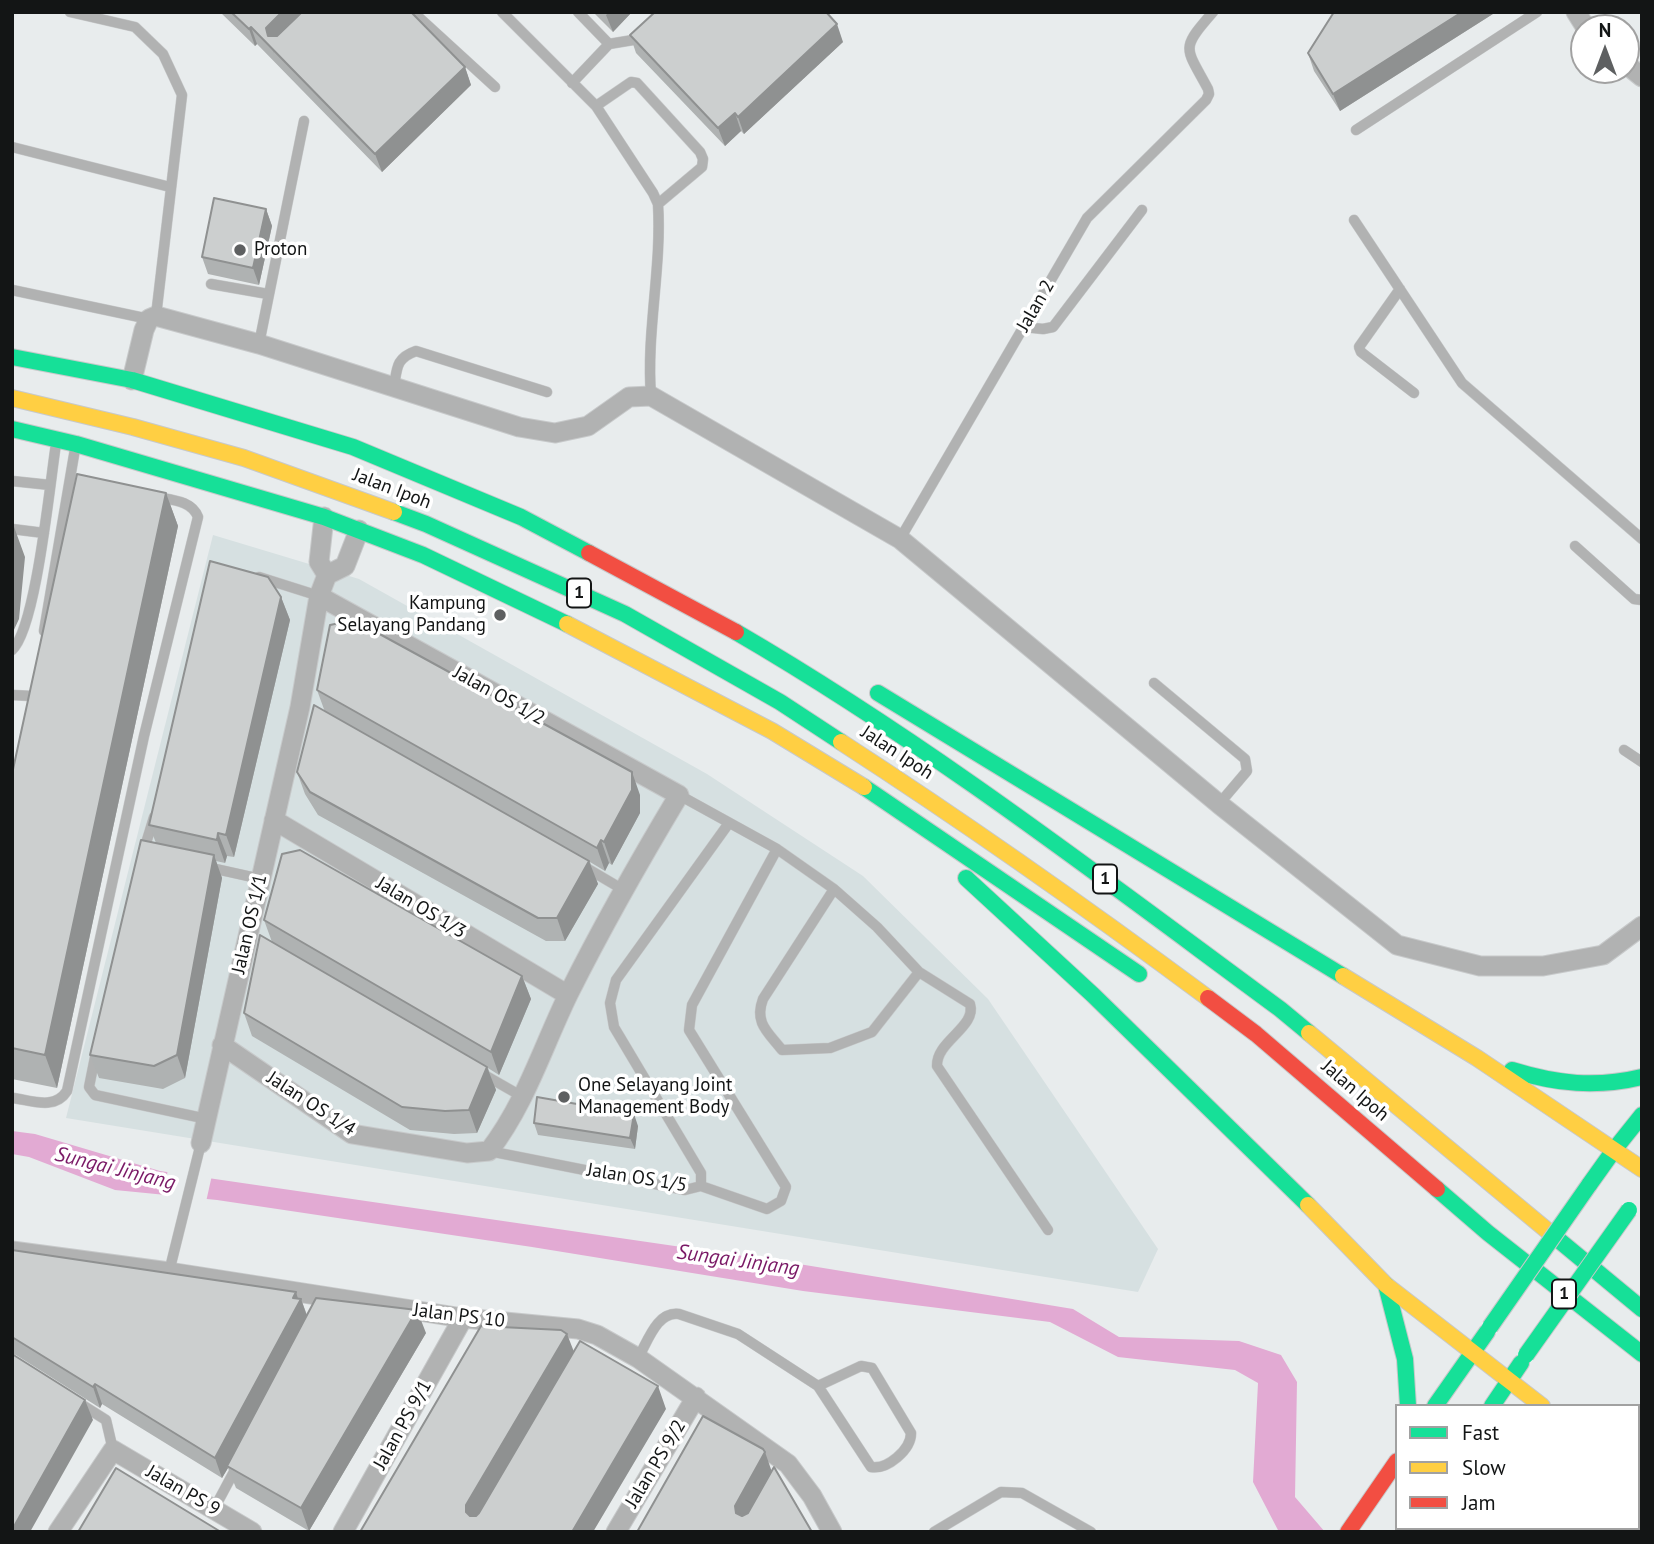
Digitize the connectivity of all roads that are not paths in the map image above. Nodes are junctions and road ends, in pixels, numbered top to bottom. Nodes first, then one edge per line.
1 (71, 12) edge
2 (413, 12) edge
3 (502, 12) edge
4 (578, 12) edge
5 (1213, 12) edge
6 (1531, 14) edge
7 (97, 15) edge
8 (647, 30) edge
9 (609, 44) junction
10 (572, 83) junction
11 (495, 87) dead end
12 (596, 106) junction
13 (304, 121) dead end
14 (1356, 130) dead end
15 (12, 147) edge
16 (170, 187) junction
17 (658, 204) junction
18 (1142, 210) dead end
19 (1354, 220) dead end
20 (211, 284) dead end
21 (1400, 289) junction
22 (12, 290) edge
23 (268, 294) junction
24 (153, 318) junction
25 (1024, 327) junction
26 (259, 344) junction
27 (12, 357) edge
28 (132, 380) junction
29 (394, 387) junction
30 (547, 392) dead end
31 (1414, 393) dead end
32 (651, 396) junction
33 (12, 398) edge
34 (12, 429) edge
35 (57, 440) junction
36 (76, 444) junction
37 (12, 481) edge
38 (71, 482) junction
39 (50, 485) junction
40 (84, 485) edge
41 (227, 487) junction
42 (146, 495) edge
43 (196, 509) junction
44 (324, 517) junction
45 (521, 517) junction
46 (12, 529) edge
47 (359, 530) junction
48 (44, 533) junction
49 (900, 539) junction
50 (1642, 539) edge
51 (1575, 546) dead end
52 (247, 574) edge
53 (327, 575) junction
54 (319, 596) junction
55 (1642, 600) edge
56 (42, 641) edge
57 (785, 643) dead end
58 (12, 650) edge
59 (34, 682) edge
60 (1154, 683) dead end
61 (867, 687) dead end
62 (12, 695) edge
63 (32, 696) junction
64 (29, 709) edge
65 (772, 731) junction
66 (1624, 750) dead end
67 (1642, 762) edge
68 (679, 795) junction
69 (1220, 804) junction
70 (156, 808) edge
71 (274, 820) junction
72 (729, 823) junction
73 (777, 849) junction
74 (144, 852) junction
75 (157, 855) edge
76 (575, 862) edge
77 (196, 864) edge
78 (141, 866) edge
79 (261, 879) junction
80 (622, 889) junction
81 (834, 889) junction
82 (1642, 926) edge
83 (919, 972) junction
84 (1156, 986) dead end
85 (568, 995) junction
86 (98, 1042) edge
87 (222, 1045) junction
88 (1477, 1058) junction
89 (475, 1070) edge
90 (1642, 1077) edge
91 (1287, 1083) dead end
92 (13, 1098) edge
93 (523, 1098) junction
94 (1642, 1115) edge
95 (207, 1119) junction
96 (201, 1143) joint
97 (1614, 1150) junction
98 (489, 1151) junction
99 (1642, 1169) edge
100 (701, 1186) junction
101 (1642, 1193) edge
102 (1048, 1230) dead end
103 (1488, 1233) junction
104 (12, 1251) edge
105 (169, 1272) junction
106 (1385, 1285) junction
107 (1642, 1309) edge
108 (463, 1318) junction
109 (1473, 1350) junction
110 (1642, 1354) edge
111 (638, 1358) junction
112 (1509, 1381) junction
113 (818, 1386) junction
114 (696, 1397) junction
115 (71, 1398) edge
116 (1408, 1404) edge
117 (1436, 1404) edge
118 (1493, 1404) edge
119 (1539, 1404) edge
120 (113, 1450) junction
121 (246, 1450) edge
122 (1395, 1464) edge
123 (214, 1509) junction
124 (58, 1532) edge
125 (252, 1532) edge
126 (343, 1532) edge
127 (617, 1532) edge
128 (832, 1532) edge
129 (934, 1532) edge
130 (1091, 1532) edge
131 (1348, 1532) edge

1 - 7 lane
2 - 11 lane
3 - 10 lane
4 - 9 lane
5 - 25 lane, Jalan 2
6 - 14 lane
7 - 16 lane
8 - 9 lane
9 - 10 lane
10 - 12 lane
12 - 17 lane
12 - 17 lane
13 - 23 lane
15 - 16 lane
16 - 24 lane
17 - 32 lane
18 - 25 lane
19 - 21 lane
20 - 23 lane
21 - 31 lane
21 - 50 lane
22 - 24 lane
23 - 26 lane
24 - 26 street
24 - 28 street
25 - 49 lane, Jalan 2
26 - 29 street
27 - 28 main road, Jalan Ipoh / 1
28 - 45 main road, Jalan Ipoh / 1
29 - 30 lane
29 - 32 street
32 - 49 street
33 - 103 main road, Jalan Ipoh / 1
34 - 35 main road
35 - 36 main road
35 - 39 lane
36 - 38 lane
36 - 41 main road
37 - 39 lane
38 - 40 lane
38 - 56 lane
39 - 48 lane
41 - 43 lane
41 - 44 main road
42 - 43 lane
43 - 92 lane
44 - 47 main road
44 - 53 street
45 - 57 main road
45 - 107 main road, Jalan Ipoh / 1
46 - 48 lane
47 - 53 street, Jalan OS 1/1
47 - 65 main road
48 - 58 lane
49 - 69 street
51 - 55 lane
52 - 54 lane
53 - 54 street, Jalan OS 1/1
54 - 68 street, Jalan OS 1/2
54 - 71 street, Jalan OS 1/1
59 - 63 lane
60 - 69 lane
61 - 88 main road
62 - 63 lane
63 - 64 lane
65 - 84 main road
65 - 106 main road
66 - 67 lane
68 - 72 lane
68 - 80 street
69 - 82 street
70 - 74 lane
71 - 79 street, Jalan OS 1/1
71 - 85 street, Jalan OS 1/3
72 - 73 lane
72 - 100 lane
73 - 81 lane
73 - 100 lane, Jalan OS 1/5
74 - 75 lane
74 - 78 lane
76 - 80 lane
77 - 79 lane
79 - 87 street, Jalan OS 1/1
80 - 85 street
81 - 83 lane
81 - 83 lane
83 - 102 lane
85 - 93 street
86 - 95 lane
87 - 95 street, Jalan OS 1/1
87 - 98 street, Jalan OS 1/4
88 - 90 main road
88 - 97 main road
89 - 93 lane
91 - 103 main road
93 - 98 street
94 - 97 main road
95 - 96 street, Jalan OS 1/1
96 - 105 lane, Jalan OS 1/1
97 - 99 main road
97 - 109 main road, bridge
98 - 100 lane, Jalan OS 1/5
101 - 112 main road, bridge
103 - 110 main road, Jalan Ipoh / 1
104 - 105 street, Jalan PS 10
105 - 108 street, Jalan PS 10
106 - 109 main road
106 - 116 main road
108 - 111 street, Jalan PS 10
108 - 126 street, Jalan PS 9/1
109 - 112 main road
109 - 117 main road
111 - 113 lane
111 - 114 street, Jalan PS 10
112 - 118 main road
112 - 119 main road
113 - 113 lane
114 - 127 street, Jalan PS 9/2
114 - 128 street, Jalan PS 10
115 - 120 lane
120 - 123 street, Jalan PS 9
120 - 124 street
121 - 123 lane
122 - 131 main road
123 - 125 street, Jalan PS 9
129 - 130 lane

